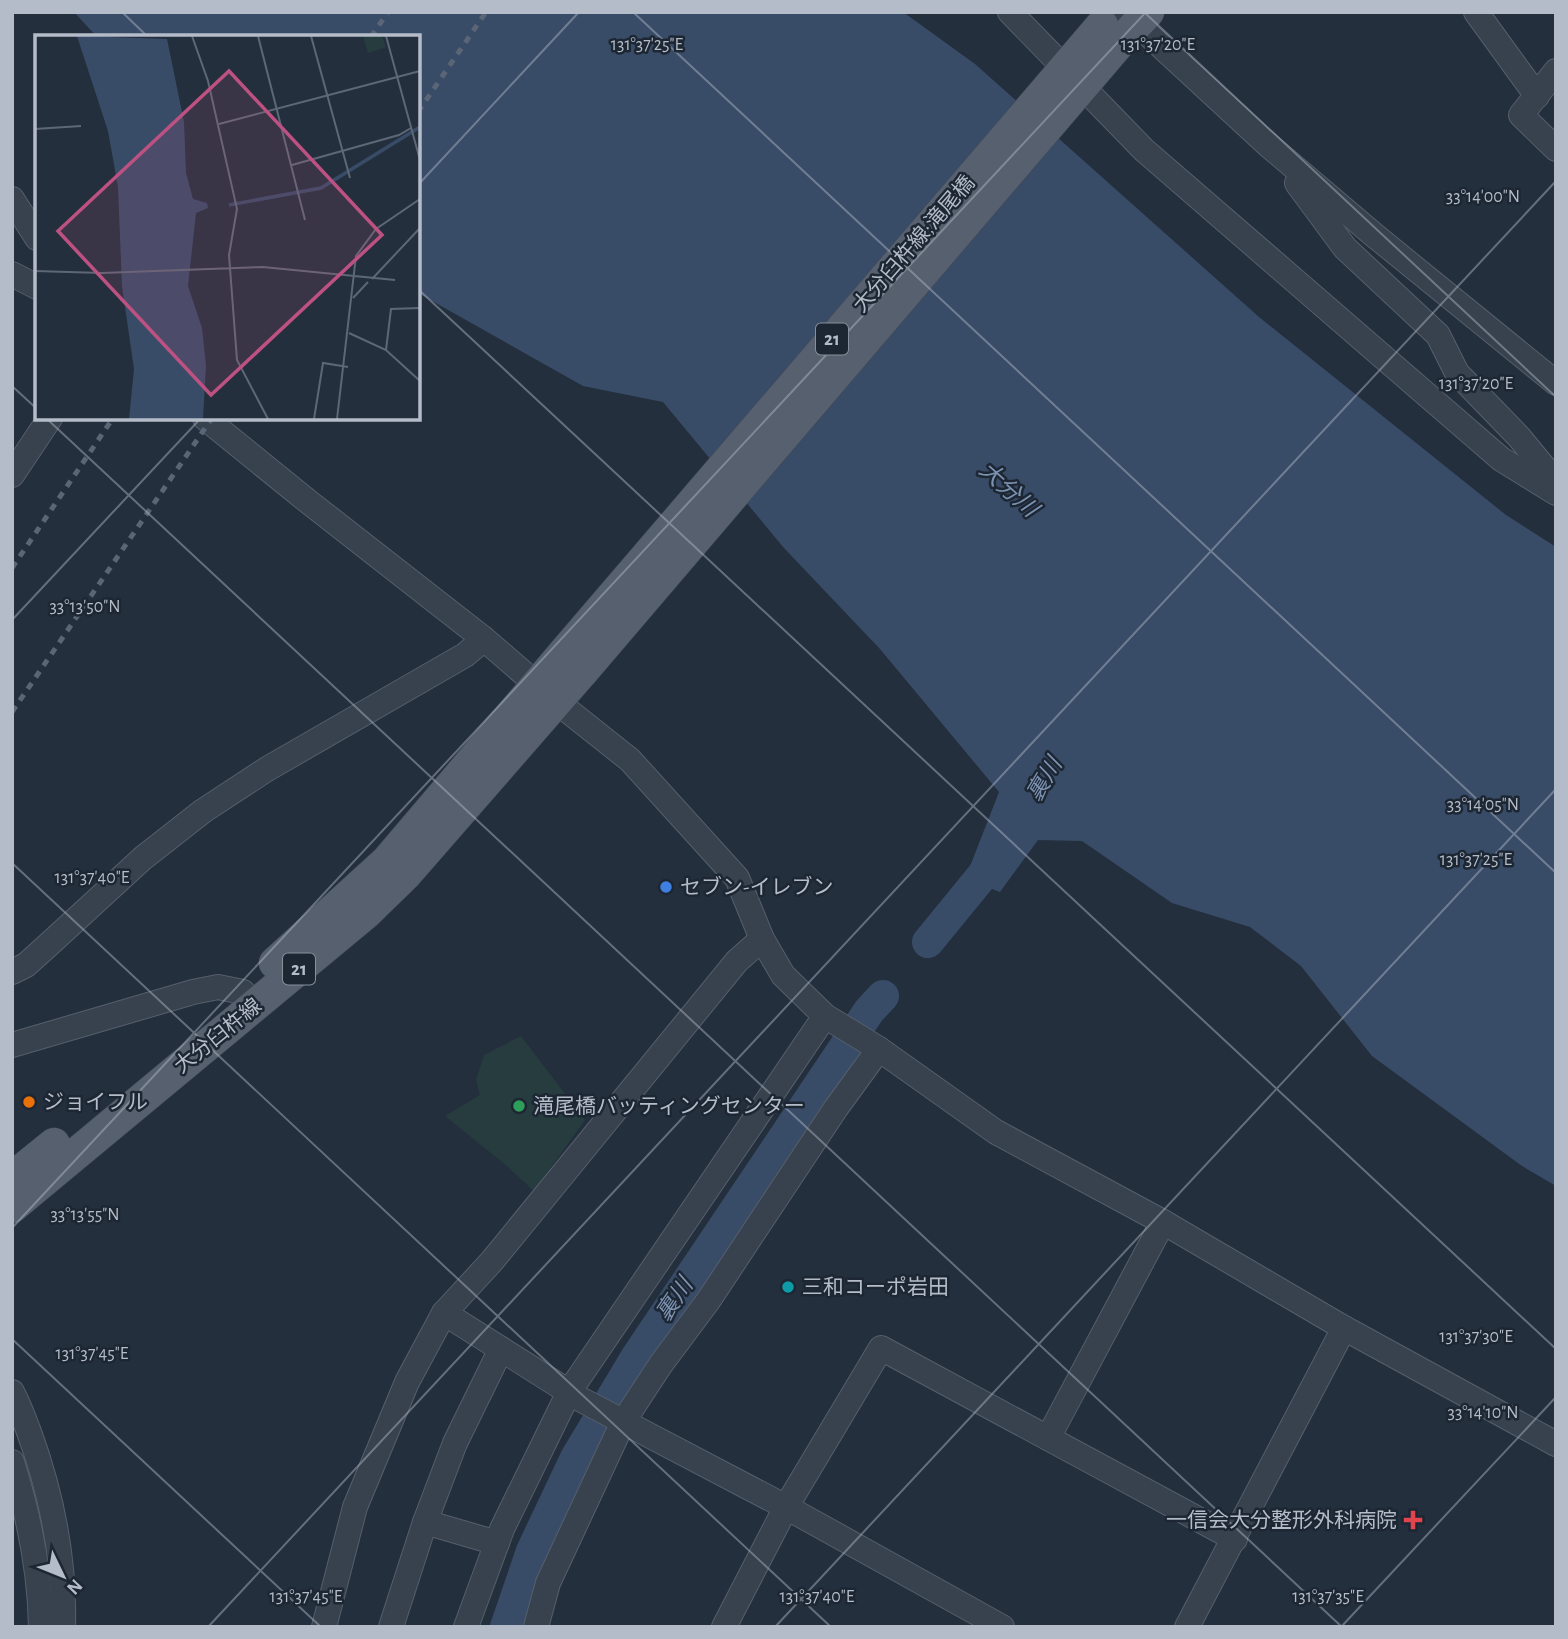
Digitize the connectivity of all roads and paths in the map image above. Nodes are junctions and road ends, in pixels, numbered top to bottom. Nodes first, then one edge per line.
1 (1010, 12) edge
2 (1476, 12) edge
3 (1122, 20) edge
4 (1556, 71) edge
5 (1537, 96) junction
6 (1267, 144) junction
7 (1556, 149) edge
8 (12, 199) edge
9 (35, 234) edge
10 (12, 274) edge
11 (35, 286) edge
12 (1554, 377) edge
13 (49, 420) edge
14 (207, 420) edge
15 (12, 475) edge
16 (1556, 482) edge
17 (1556, 493) edge
18 (484, 639) junction
19 (547, 693) junction
20 (762, 939) junction
21 (12, 972) edge
22 (243, 992) junction
23 (825, 1016) junction
24 (12, 1045) edge
25 (875, 1046) junction
26 (12, 1178) edge
27 (12, 1207) edge
28 (1163, 1222) junction
29 (444, 1313) junction
30 (1344, 1328) junction
31 (501, 1349) junction
32 (12, 1392) edge
33 (575, 1395) junction
34 (619, 1420) junction
35 (1048, 1438) junction
36 (1556, 1444) edge
37 (12, 1462) edge
38 (786, 1507) junction
39 (425, 1522) junction
40 (1235, 1539) junction
41 (497, 1543) junction
42 (41, 1627) edge
43 (64, 1627) edge
44 (324, 1627) edge
45 (391, 1627) edge
46 (466, 1627) edge
47 (536, 1627) edge
48 (724, 1627) edge
49 (1002, 1627) edge
50 (1187, 1627) edge

1 - 17 street
2 - 5 street
3 - 6 street
3 - 19 main road, 大分臼杵線;滝尾橋 / 21, bridge
4 - 5 street
5 - 7 street
6 - 12 street
6 - 16 street
8 - 9 street
10 - 11 street
13 - 15 street
14 - 18 street
18 - 19 street
18 - 21 street
19 - 20 street
19 - 22 main road, 大分臼杵線 / 21
19 - 27 main road, 大分臼杵線 / 21
20 - 23 street
20 - 29 street
22 - 24 street
22 - 26 main road, 大分臼杵線 / 21
23 - 25 street
23 - 33 street
25 - 28 street
25 - 34 street
28 - 30 street
28 - 35 street
29 - 31 street
29 - 44 street
30 - 36 street
30 - 40 street
31 - 33 street
31 - 39 street
32 - 43 street
33 - 34 street
33 - 41 street
34 - 38 street
34 - 47 street
35 - 38 street
35 - 40 street
37 - 42 street
38 - 48 street
38 - 49 street
39 - 41 street
39 - 45 street
40 - 50 street
41 - 46 street

